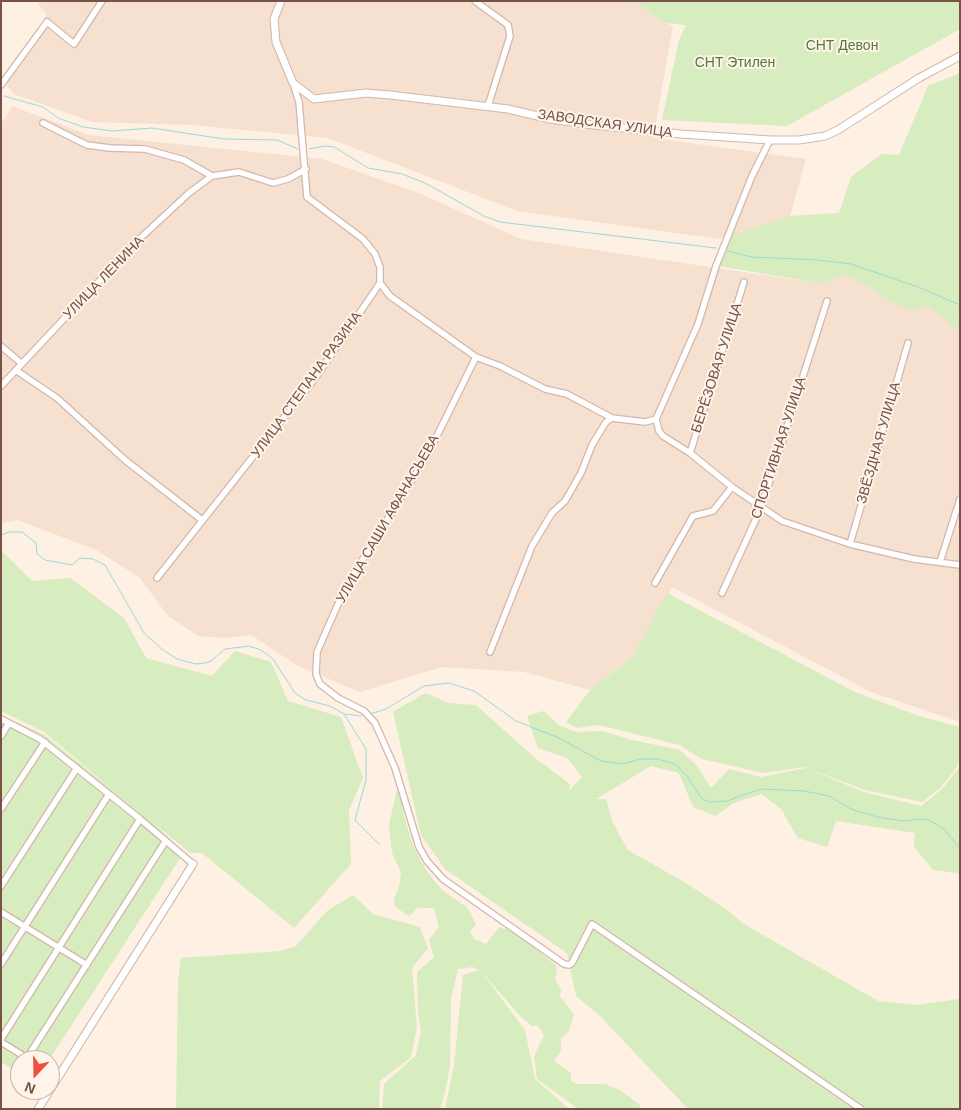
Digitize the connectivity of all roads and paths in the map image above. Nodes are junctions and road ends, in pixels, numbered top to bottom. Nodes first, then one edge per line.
1 (102, 1) edge
2 (281, 1) edge
3 (475, 1) edge
4 (960, 56) edge
5 (293, 83) junction
6 (1, 85) edge
7 (488, 106) junction
8 (43, 123) dead end
9 (770, 140) junction
10 (306, 169) junction
11 (212, 176) junction
12 (744, 282) dead end
13 (380, 283) junction
14 (827, 301) dead end
15 (908, 343) dead end
16 (1, 346) edge
17 (476, 357) junction
18 (22, 364) junction
19 (17, 371) junction
20 (1, 386) edge
21 (612, 418) junction
22 (656, 419) junction
23 (690, 453) junction
24 (732, 488) junction
25 (960, 499) edge
26 (761, 508) junction
27 (202, 520) junction
28 (850, 544) junction
29 (940, 562) junction
30 (960, 564) edge
31 (157, 578) dead end
32 (655, 583) dead end
33 (722, 593) dead end
34 (490, 652) dead end
35 (1, 720) edge
36 (9, 724) junction
37 (1, 736) edge
38 (45, 742) junction
39 (77, 768) junction
40 (109, 794) junction
41 (1, 809) edge
42 (140, 819) junction
43 (165, 842) junction
44 (193, 864) joint
45 (1, 886) edge
46 (1, 912) edge
47 (25, 926) junction
48 (60, 948) junction
49 (1, 964) edge
50 (87, 965) junction
51 (1, 1040) edge
52 (38, 1109) edge
53 (861, 1109) edge

1 - 6 street
2 - 5 street, ЗАВОДСКАЯ УЛИЦА
3 - 7 street
4 - 9 street, ЗАВОДСКАЯ УЛИЦА
5 - 7 street, ЗАВОДСКАЯ УЛИЦА
5 - 10 street
7 - 9 street, ЗАВОДСКАЯ УЛИЦА
8 - 11 street
9 - 22 street
10 - 11 street
10 - 13 street
11 - 18 street, УЛИЦА ЛЕНИНА
12 - 23 street, БЕРЁЗОВАЯ УЛИЦА
13 - 17 street
13 - 27 street, УЛИЦА СТЕПАНА РАЗИНА
14 - 26 street, СПОРТИВНАЯ УЛИЦА
15 - 28 street, ЗВЁЗДНАЯ УЛИЦА
16 - 18 street
17 - 21 street
17 - 53 street, УЛИЦА САШИ АФАНАСЬЕВА
18 - 19 street, УЛИЦА ЛЕНИНА
19 - 20 street, УЛИЦА ЛЕНИНА
19 - 27 street
21 - 22 street
21 - 34 street
22 - 23 street
23 - 24 street
24 - 26 street
24 - 32 street
25 - 29 street
26 - 28 street
26 - 33 street, СПОРТИВНАЯ УЛИЦА
27 - 31 street, УЛИЦА СТЕПАНА РАЗИНА
28 - 29 street
29 - 30 street
35 - 36 street
36 - 37 street
36 - 38 street
38 - 39 street
38 - 41 street
39 - 40 street
39 - 45 street
40 - 42 street
40 - 47 street
42 - 43 street
42 - 48 street
43 - 44 street
43 - 50 street
44 - 52 street
46 - 47 street
47 - 48 street
47 - 49 street
48 - 50 street
48 - 51 street
50 - 51 street

